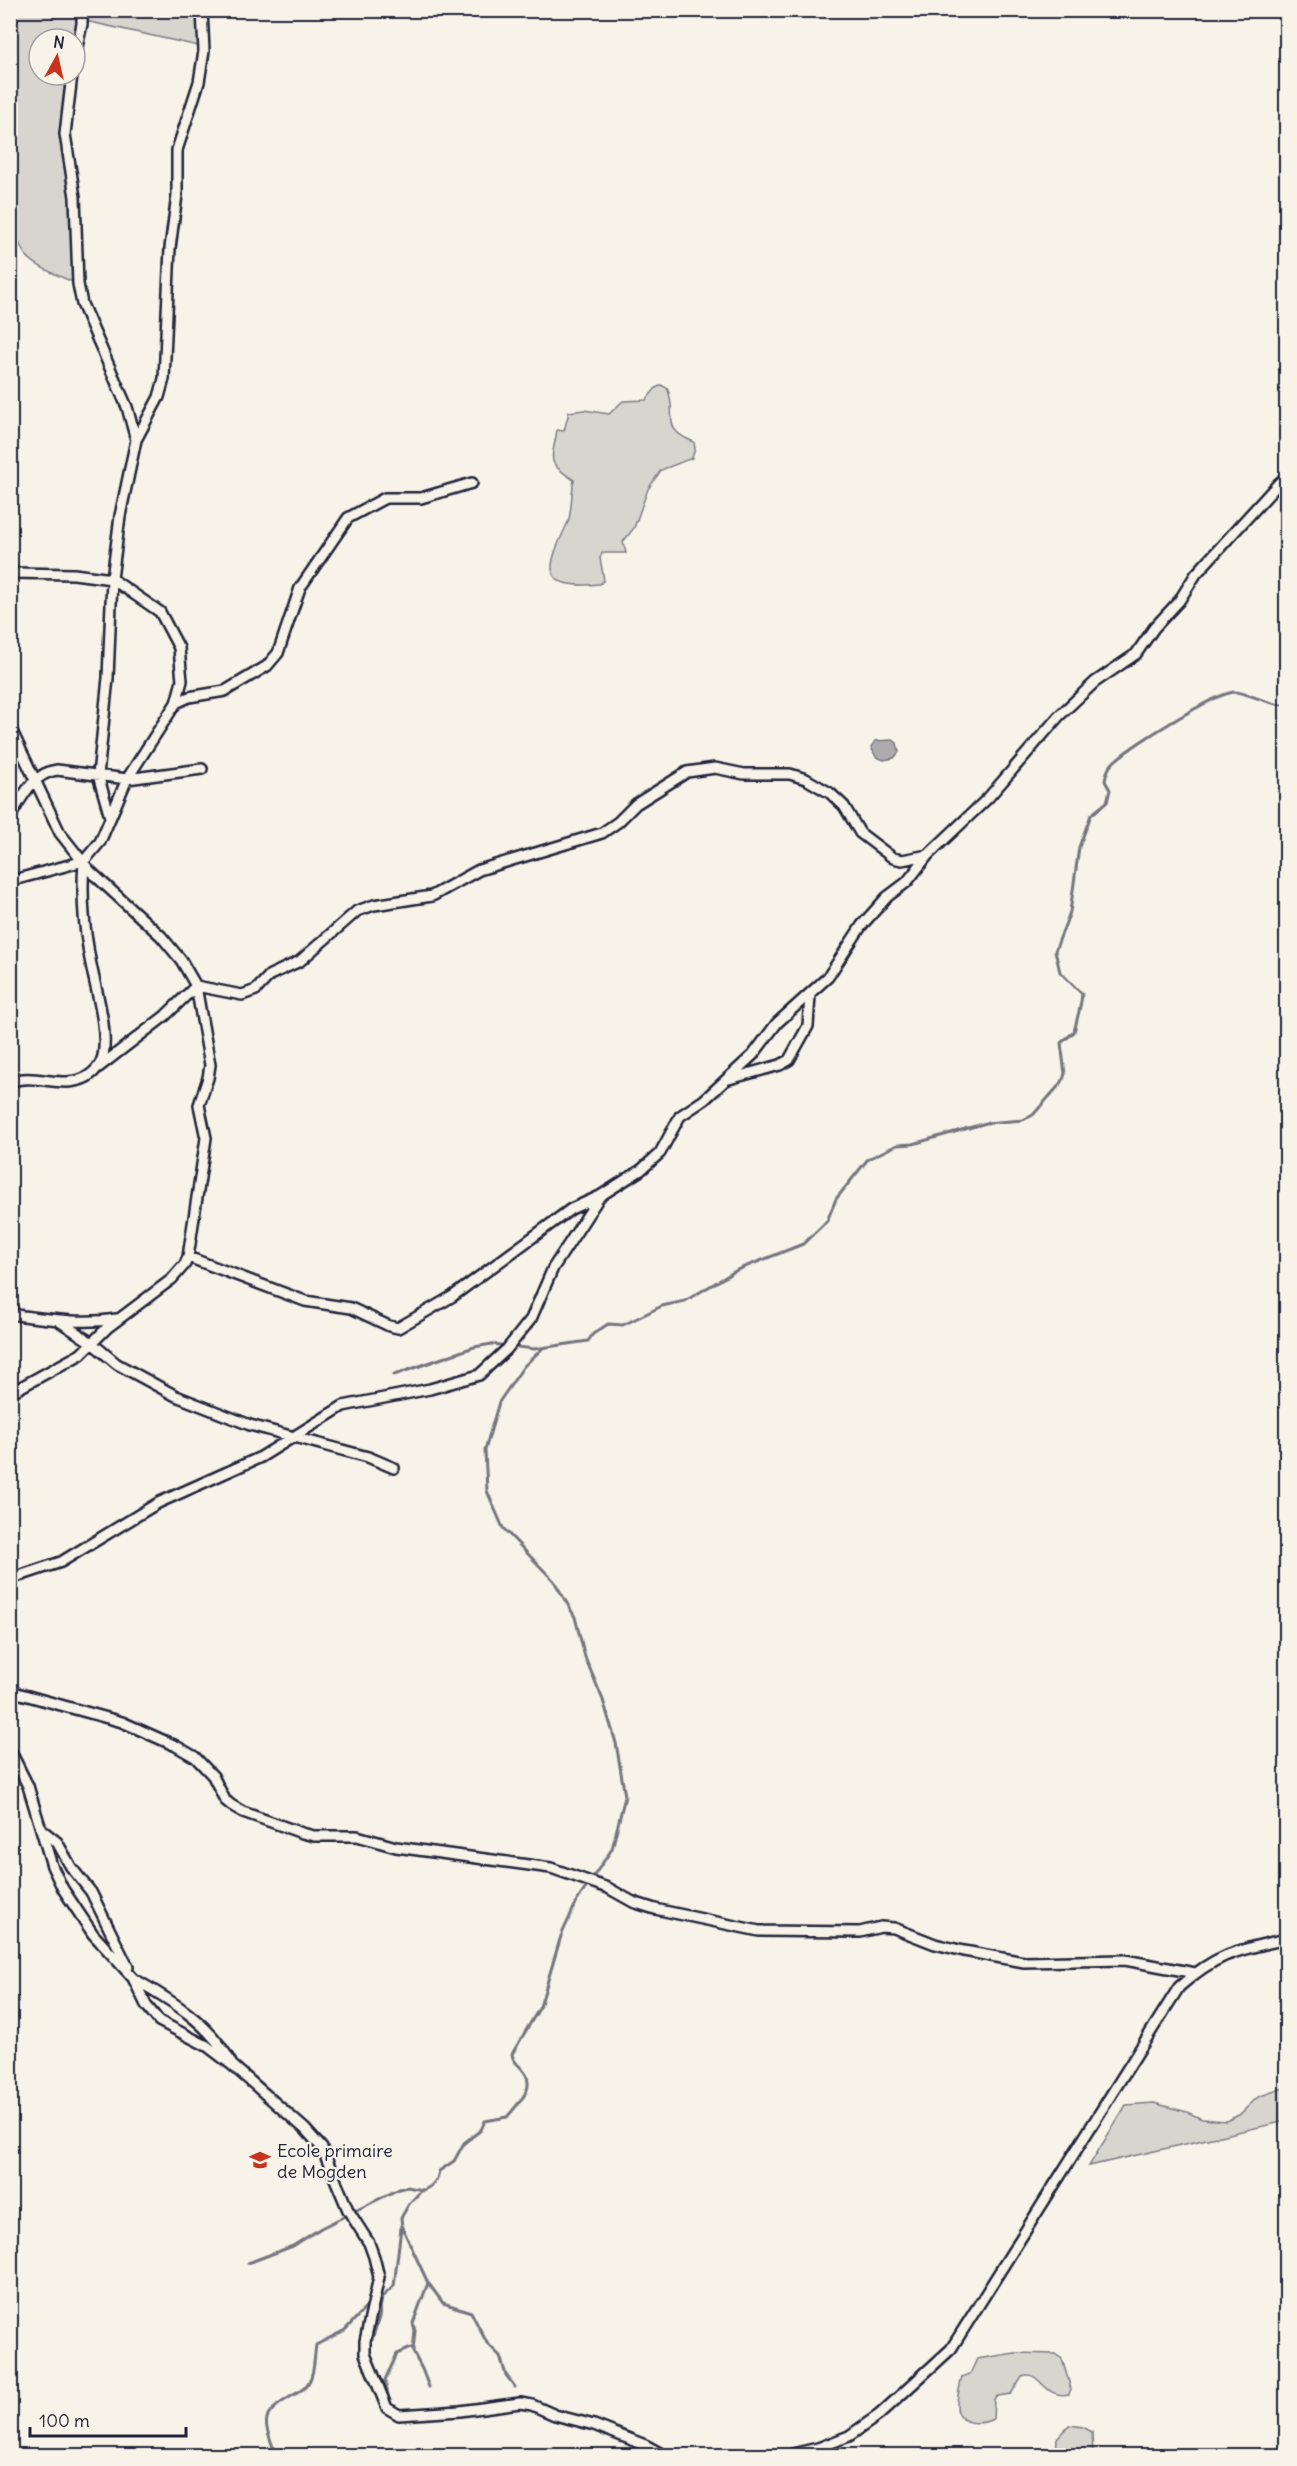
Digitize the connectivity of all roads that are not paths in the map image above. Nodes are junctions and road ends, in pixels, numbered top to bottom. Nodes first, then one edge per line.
1 (82, 10) edge
2 (202, 10) edge
3 (81, 27) edge
4 (71, 87) edge
5 (136, 440) junction
6 (1287, 477) edge
7 (472, 483) dead end
8 (10, 573) edge
9 (112, 579) junction
10 (176, 703) junction
11 (10, 727) edge
12 (202, 769) dead end
13 (98, 775) junction
14 (35, 778) junction
15 (127, 780) junction
16 (10, 817) edge
17 (111, 817) junction
18 (928, 855) junction
19 (84, 861) junction
20 (10, 881) edge
21 (196, 986) junction
22 (810, 995) junction
23 (99, 1067) junction
24 (727, 1079) junction
25 (10, 1082) edge
26 (600, 1196) junction
27 (188, 1257) junction
28 (10, 1309) edge
29 (120, 1319) junction
30 (59, 1321) junction
31 (92, 1343) junction
32 (10, 1393) edge
33 (294, 1435) junction
34 (394, 1468) dead end
35 (10, 1579) edge
36 (10, 1691) edge
37 (10, 1750) edge
38 (40, 1828) junction
39 (1287, 1939) edge
40 (1195, 1972) junction
41 (133, 1978) junction
42 (232, 2065) junction
43 (665, 2456) edge
44 (784, 2456) edge

1 - 3 street
2 - 5 street
4 - 5 street
5 - 9 street
6 - 18 street
7 - 10 street
8 - 9 street
9 - 10 street
9 - 13 street
10 - 15 street
11 - 14 street
12 - 15 street
13 - 14 street
13 - 15 street
13 - 17 street
14 - 16 street
14 - 19 street
15 - 17 street
17 - 19 street
18 - 21 street
18 - 22 street
19 - 20 street
19 - 21 street
19 - 23 street
21 - 23 street
21 - 27 street
22 - 24 street
22 - 24 street
23 - 25 street
24 - 26 street
26 - 27 street
26 - 33 street
27 - 29 street
28 - 30 street
29 - 30 street
29 - 31 street
30 - 31 street
31 - 32 street
31 - 33 street
33 - 34 street
33 - 35 street
36 - 40 street
37 - 38 street
38 - 41 street
38 - 41 street
39 - 40 street
40 - 44 street
41 - 42 street
41 - 42 street
42 - 43 street

